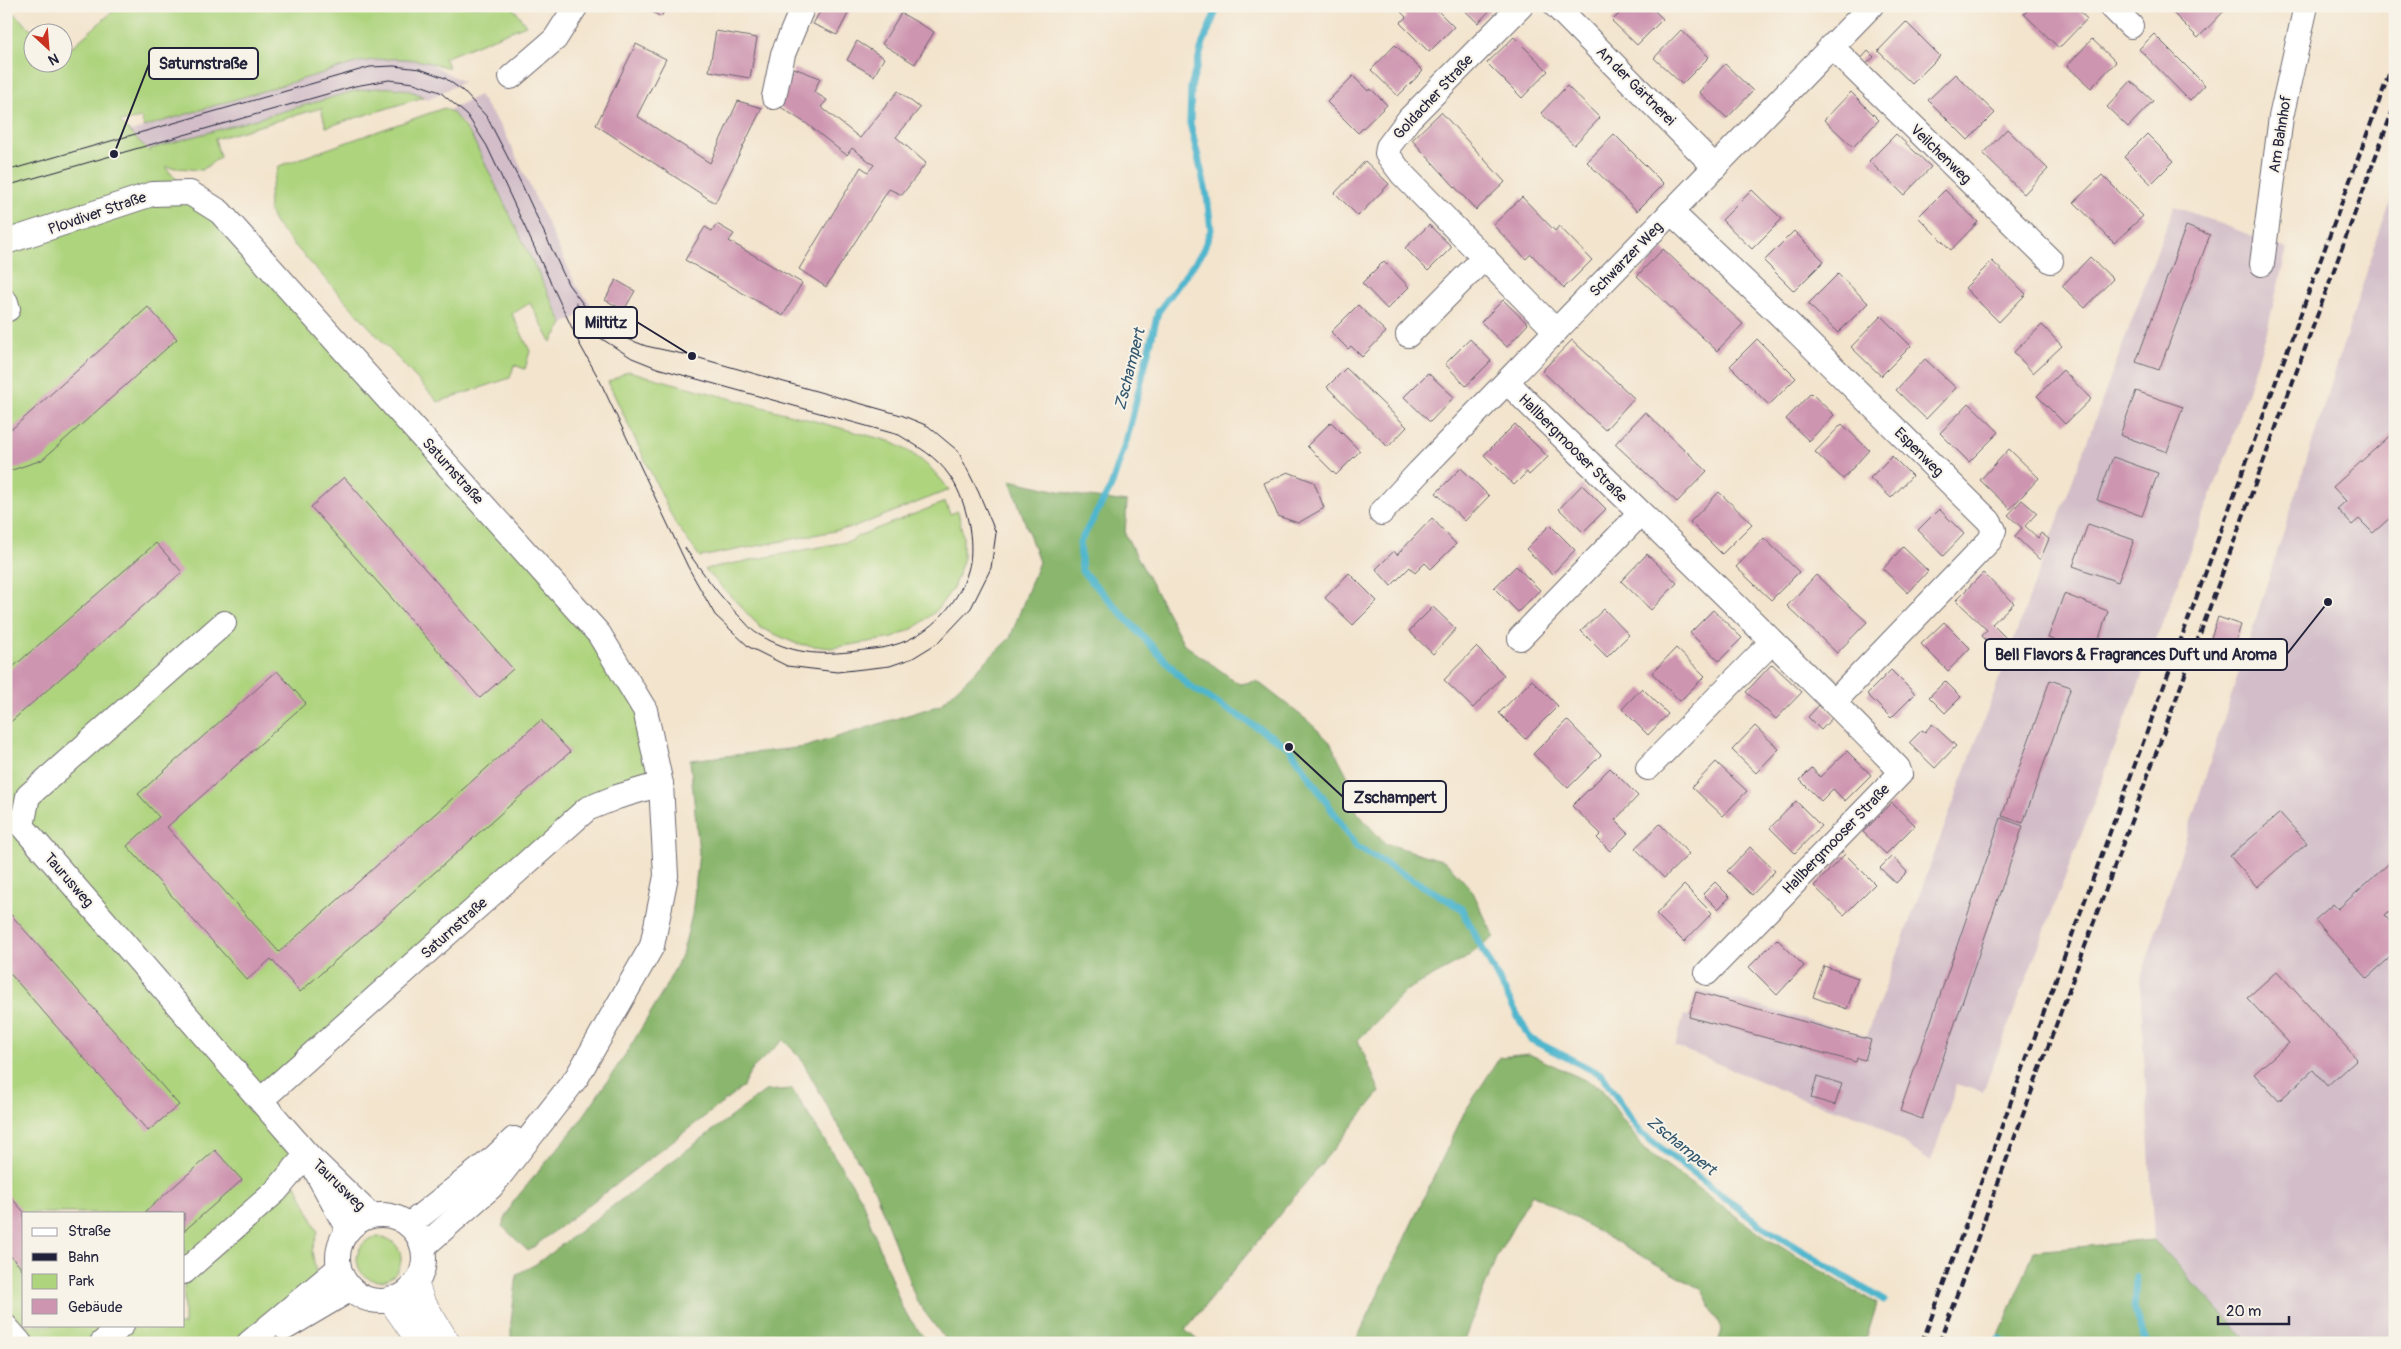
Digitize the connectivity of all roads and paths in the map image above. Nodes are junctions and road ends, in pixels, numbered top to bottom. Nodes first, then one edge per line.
1 (576, 6) edge
2 (803, 6) edge
3 (1521, 6) edge
4 (1556, 6) edge
5 (1871, 6) edge
6 (2111, 6) edge
7 (2306, 6) edge
8 (2131, 26) dead end
9 (1831, 46) junction
10 (511, 77) dead end
11 (774, 96) dead end
12 (1715, 166) junction
13 (190, 193) joint
14 (1671, 212) junction
15 (6, 242) edge
16 (1485, 257) junction
17 (2051, 261) dead end
18 (2262, 264) dead end
19 (6, 302) edge
20 (6, 309) edge
21 (1556, 331) junction
22 (1408, 335) dead end
23 (1507, 382) junction
24 (1381, 513) dead end
25 (1640, 514) junction
26 (224, 623) dead end
27 (1520, 638) dead end
28 (1772, 642) junction
29 (1834, 702) junction
30 (1648, 768) dead end
31 (662, 784) junction
32 (1707, 972) dead end
33 (577, 1077) junction
34 (261, 1100) junction
35 (307, 1154) junction
36 (371, 1216) junction
37 (409, 1225) junction
38 (348, 1230) junction
39 (423, 1247) junction
40 (339, 1268) junction
41 (185, 1271) edge
42 (414, 1286) junction
43 (351, 1290) junction
44 (392, 1300) junction
45 (121, 1326) edge
46 (6, 1327) edge
47 (20, 1343) edge
48 (102, 1343) edge
49 (249, 1343) edge
50 (259, 1343) edge
51 (422, 1343) edge
52 (446, 1343) edge

1 - 10 street
2 - 11 street
3 - 16 street, Goldacher Straße
4 - 12 street, An der Gärtnerei
5 - 9 street, Schwarzer Weg
6 - 8 street
7 - 18 street, Am Bahnhof
9 - 12 street, Schwarzer Weg
9 - 17 street, Veilchenweg
12 - 14 street, Schwarzer Weg
13 - 15 street, Plovdiver Straße
13 - 31 street, Saturnstraße
14 - 21 street, Schwarzer Weg
14 - 29 street, Espenweg
16 - 21 street, Goldacher Straße
16 - 22 street
19 - 20 street
21 - 23 street, Schwarzer Weg
23 - 24 street, Schwarzer Weg
23 - 25 street, Hallbergmooser Straße
25 - 27 street, Hallbergmooser Straße
25 - 28 street, Hallbergmooser Straße
26 - 34 street, Taurusweg
28 - 29 street, Hallbergmooser Straße
28 - 30 street
29 - 32 street, Hallbergmooser Straße
31 - 33 street, Saturnstraße
31 - 34 street, Saturnstraße
33 - 37 street, Saturnstraße
33 - 39 street, Saturnstraße
34 - 35 street, Taurusweg
35 - 36 street, Taurusweg
35 - 38 street, Taurusweg
35 - 41 street
36 - 37 street
36 - 38 street
37 - 39 street
38 - 40 street
39 - 42 street
40 - 43 street
40 - 49 street
42 - 44 street
42 - 52 street
43 - 44 street
43 - 50 street
44 - 51 street
45 - 48 street
46 - 47 street

